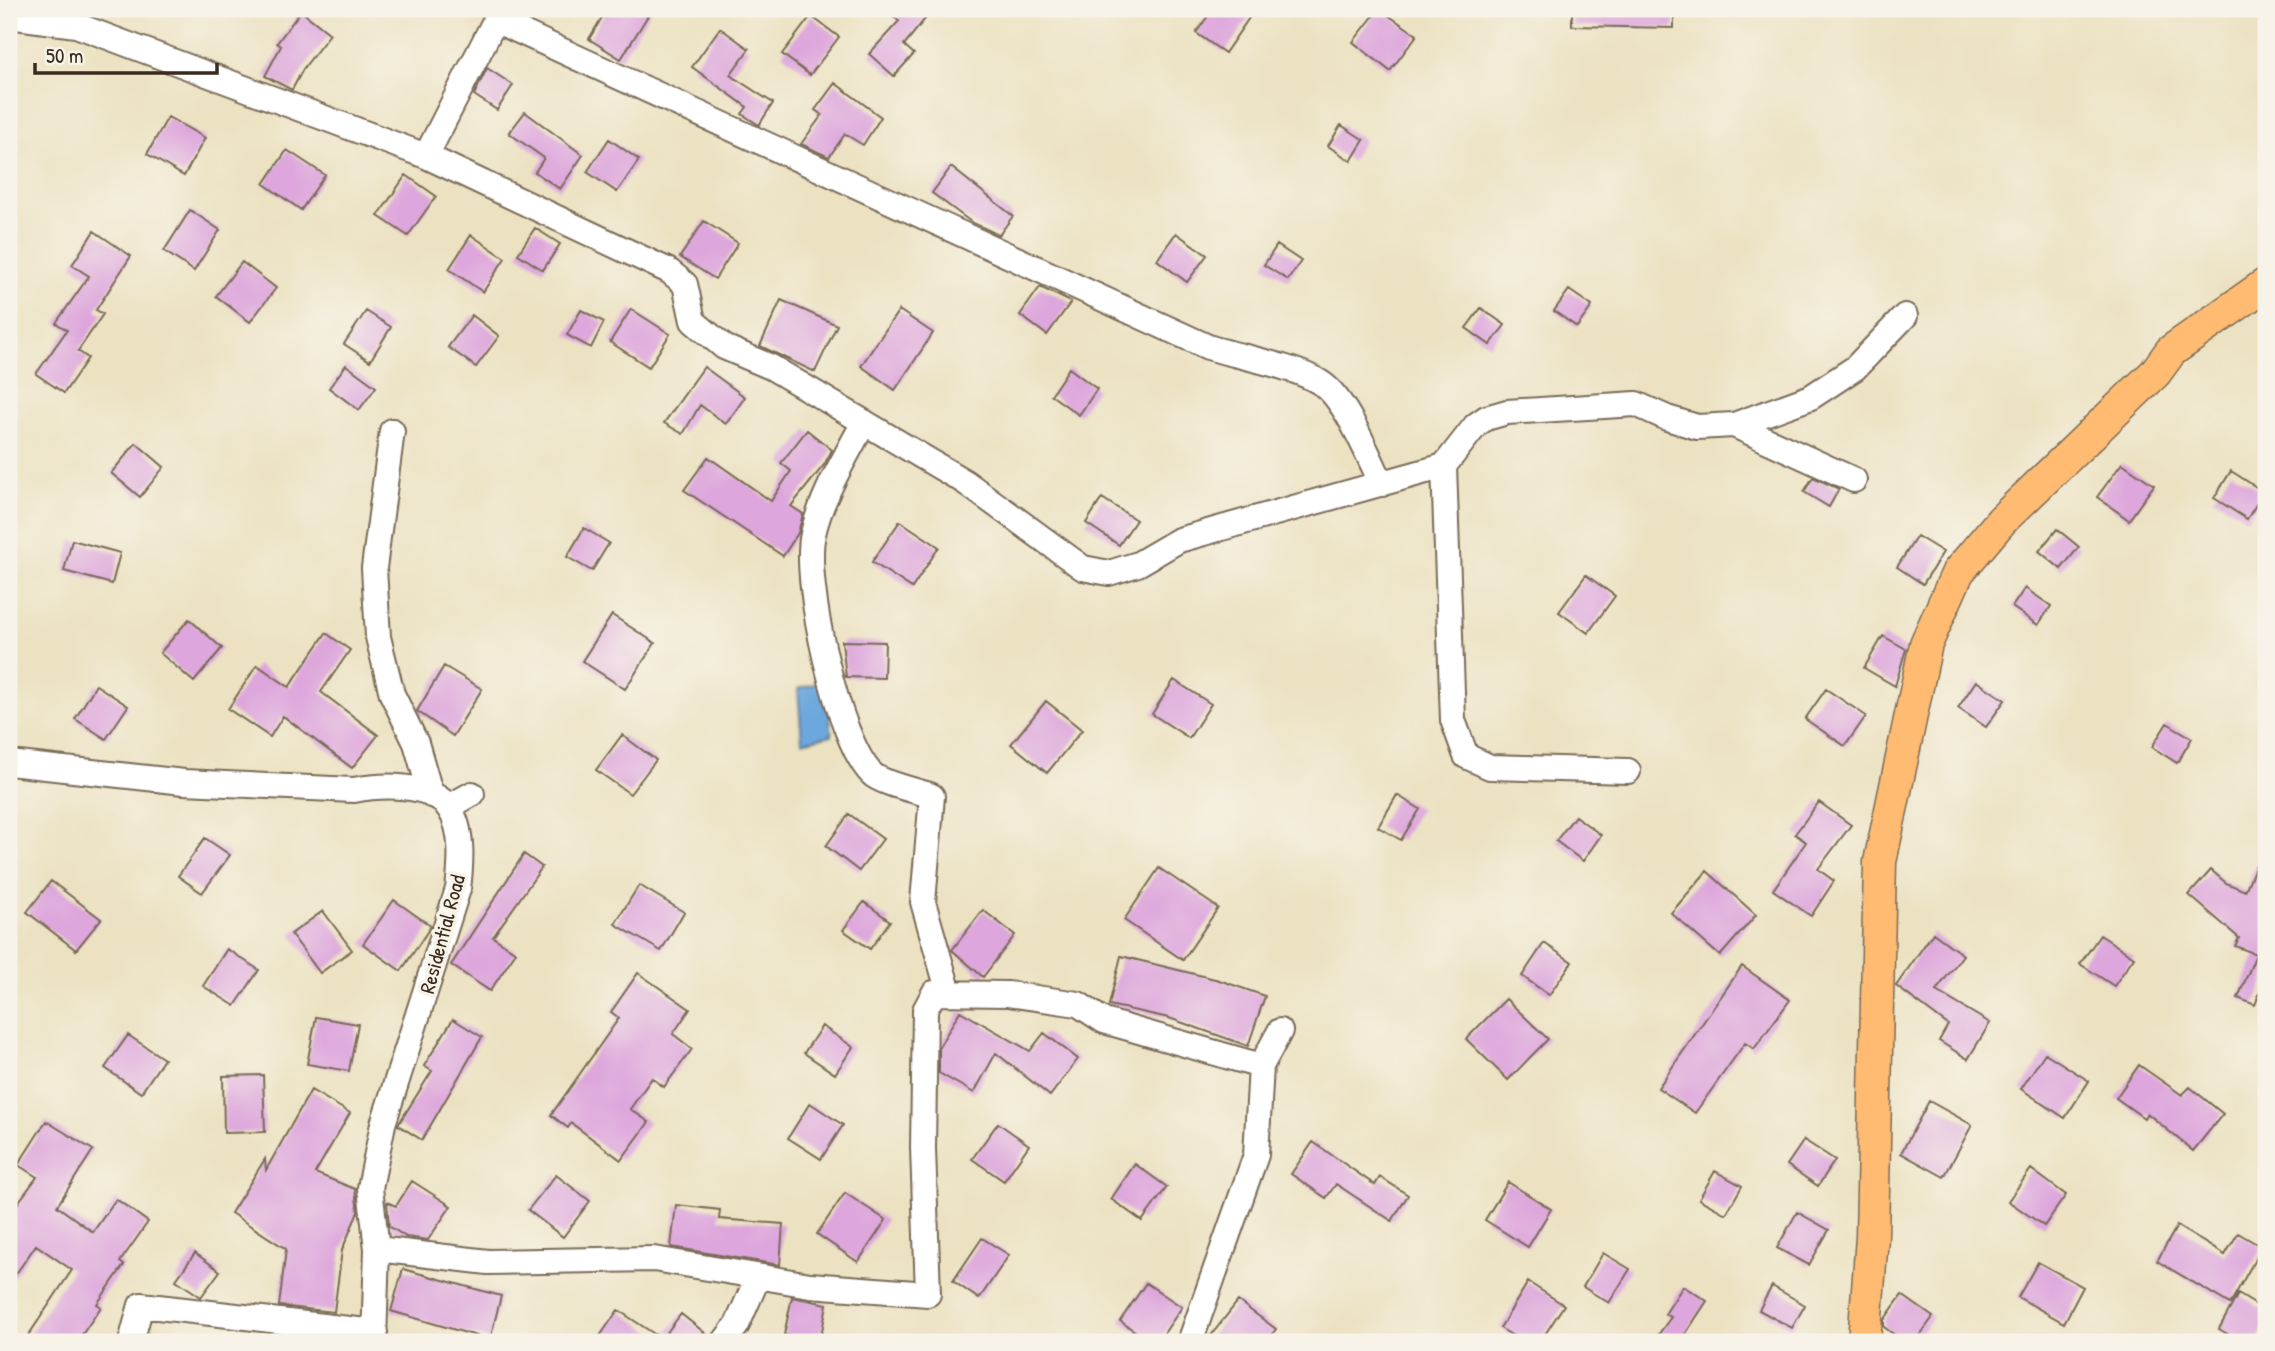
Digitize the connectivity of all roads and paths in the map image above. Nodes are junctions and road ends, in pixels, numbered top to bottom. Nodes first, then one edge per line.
1 (498, 14) edge
2 (9, 16) edge
3 (426, 156) junction
4 (2266, 284) edge
5 (1905, 316) dead end
6 (864, 422) junction
7 (1734, 425) junction
8 (392, 431) dead end
9 (1444, 466) junction
10 (1854, 480) dead end
11 (1382, 484) junction
12 (9, 763) edge
13 (1628, 771) dead end
14 (472, 794) dead end
15 (440, 801) junction
16 (949, 993) junction
17 (1280, 1031) dead end
18 (1261, 1066) junction
19 (377, 1248) junction
20 (758, 1276) junction
21 (374, 1337) edge
22 (131, 1342) edge
23 (724, 1342) edge
24 (1190, 1342) edge
25 (1864, 1342) edge

1 - 3 street
1 - 11 street
2 - 3 street
3 - 6 street
4 - 25 main road
5 - 7 street
6 - 11 street
6 - 16 street
7 - 9 street
7 - 10 street
8 - 15 street, Residential Road
9 - 11 street
9 - 13 street
12 - 15 street
14 - 15 street
15 - 19 street, Residential Road
16 - 18 street
16 - 20 street
17 - 18 street
18 - 24 street
19 - 20 street
19 - 21 street, Residential Road
20 - 23 street
21 - 22 street

